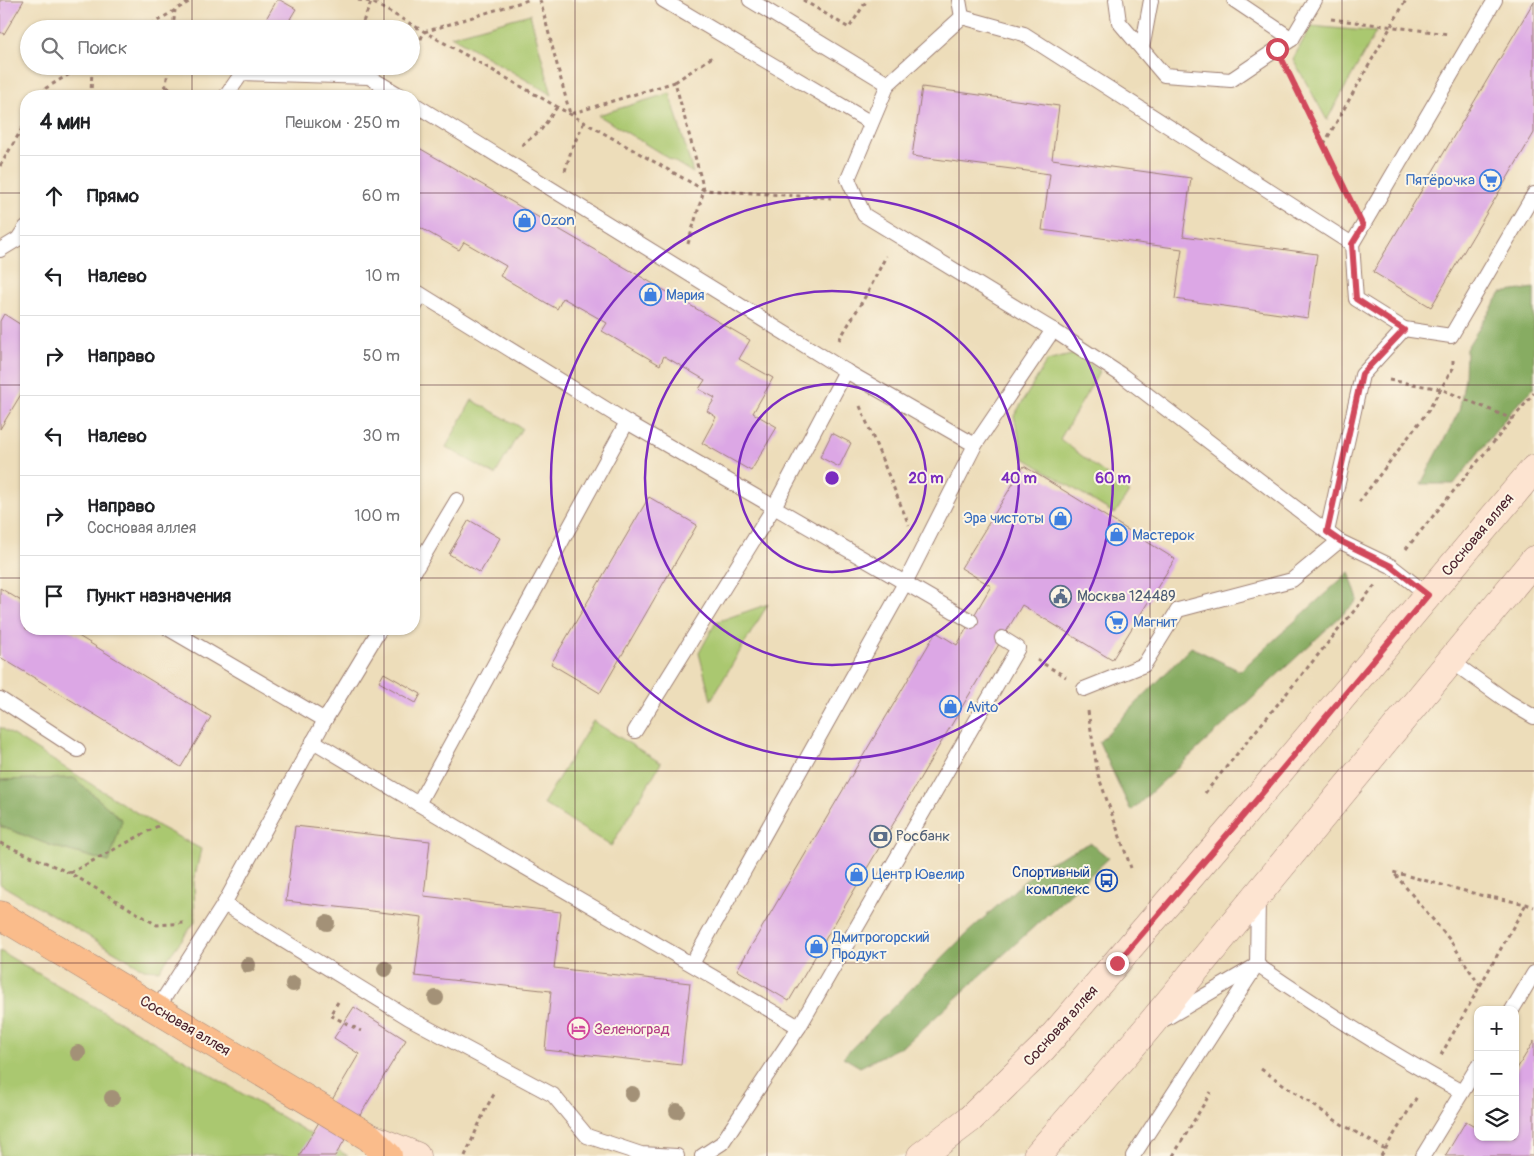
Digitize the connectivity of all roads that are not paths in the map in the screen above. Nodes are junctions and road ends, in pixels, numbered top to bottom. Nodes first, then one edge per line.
1 (663, 0) edge
2 (750, 0) edge
3 (959, 0) edge
4 (1116, 0) edge
5 (1151, 0) edge
6 (1234, 0) edge
7 (1315, 0) edge
8 (1496, 0) edge
9 (962, 17) junction
10 (1292, 38) junction
11 (1142, 50) junction
12 (241, 75) edge
13 (306, 75) edge
14 (888, 84) junction
15 (230, 90) edge
16 (391, 90) edge
17 (420, 108) edge
18 (871, 123) junction
19 (1534, 194) edge
20 (20, 236) edge
21 (1352, 244) junction
22 (0, 250) edge
23 (420, 293) edge
24 (1053, 330) junction
25 (1404, 330) junction
26 (846, 371) junction
27 (627, 422) junction
28 (975, 446) junction
29 (1534, 469) edge
30 (457, 500) dead end
31 (774, 507) junction
32 (1327, 532) junction
33 (1340, 541) junction
34 (1534, 560) edge
35 (420, 562) edge
36 (905, 583) junction
37 (1428, 595) junction
38 (971, 621) dead end
39 (179, 635) edge
40 (376, 635) edge
41 (1002, 638) dead end
42 (1451, 661) junction
43 (1084, 689) road end
44 (0, 699) edge
45 (1534, 717) edge
46 (325, 720) junction
47 (635, 731) dead end
48 (313, 742) junction
49 (78, 750) dead end
50 (418, 804) junction
51 (1258, 892) junction
52 (224, 904) junction
53 (0, 915) edge
54 (692, 964) junction
55 (1256, 965) junction
56 (1534, 973) edge
57 (1514, 1006) edge
58 (157, 1009) junction
59 (799, 1026) junction
60 (1145, 1031) junction
61 (1474, 1072) edge
62 (1462, 1092) junction
63 (369, 1137) junction
64 (388, 1156) edge
65 (416, 1156) edge
66 (677, 1156) edge
67 (702, 1156) edge
68 (921, 1156) edge
69 (1037, 1156) edge
70 (1133, 1156) edge
71 (1423, 1156) edge

1 - 18 lane
2 - 14 lane
3 - 9 lane
4 - 11 lane
5 - 11 lane
6 - 10 lane
7 - 10 lane
8 - 21 lane
9 - 14 lane
9 - 21 lane
10 - 11 lane
12 - 15 lane
13 - 16 lane
14 - 18 lane
17 - 26 lane
18 - 24 lane
19 - 25 lane
20 - 22 lane
21 - 25 lane
23 - 27 lane
24 - 28 lane
24 - 32 lane
25 - 32 lane
26 - 28 lane
26 - 31 lane
27 - 31 lane
27 - 50 lane
28 - 36 lane
29 - 37 main road, Сосновая аллея
30 - 35 lane
31 - 36 lane
31 - 47 lane
32 - 33 lane
33 - 37 lane
33 - 43 lane
34 - 42 main road
36 - 38 lane
36 - 54 lane
37 - 68 main road, Сосновая аллея
39 - 46 lane
40 - 46 lane
41 - 59 lane
42 - 45 lane
42 - 51 main road
44 - 49 lane
46 - 48 lane
48 - 50 lane
48 - 52 lane
50 - 54 lane
51 - 55 lane
51 - 60 main road
52 - 58 lane
52 - 66 lane
53 - 58 main road, Сосновая аллея
54 - 59 lane
55 - 60 lane
55 - 62 lane
55 - 70 lane
56 - 57 lane
58 - 63 main road, Сосновая аллея
59 - 67 lane
60 - 69 main road
61 - 62 lane
62 - 71 lane
63 - 64 main road, Сосновая аллея
63 - 65 main road, Сосновая аллея

